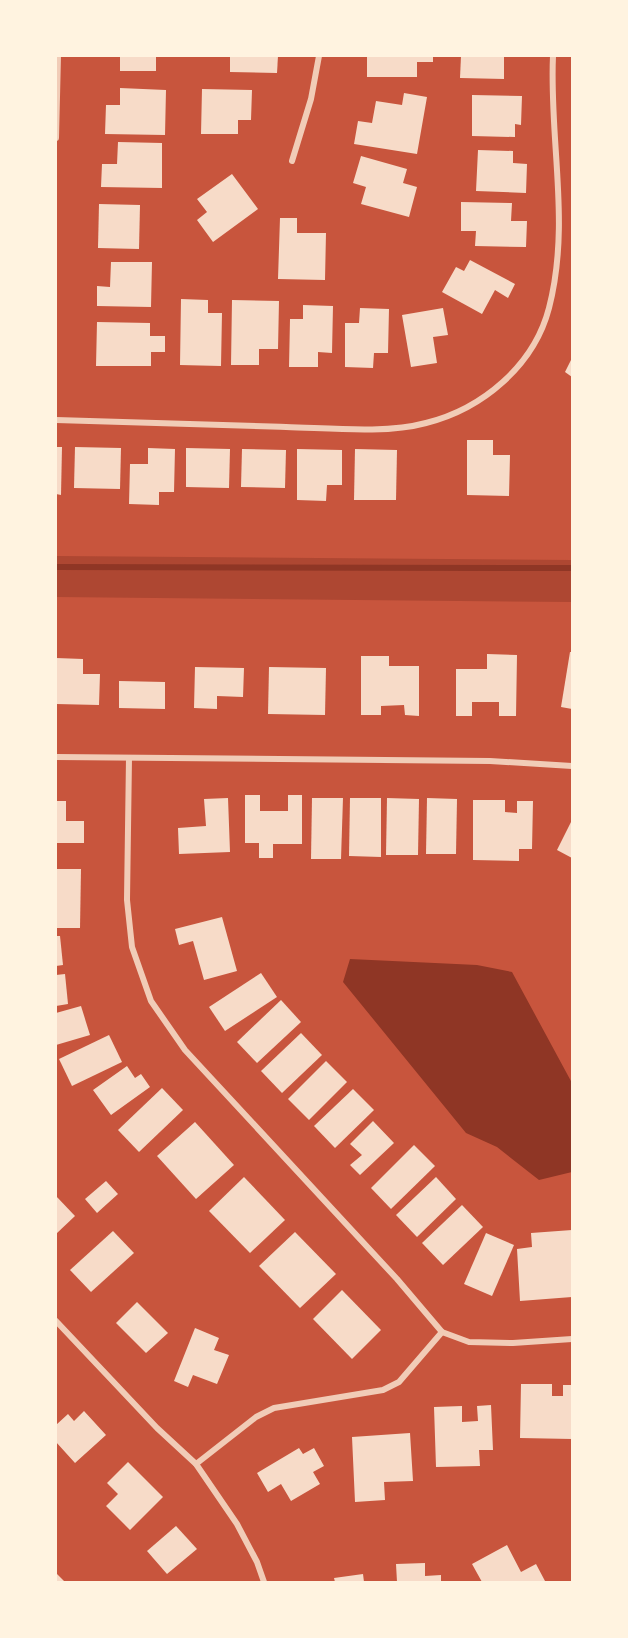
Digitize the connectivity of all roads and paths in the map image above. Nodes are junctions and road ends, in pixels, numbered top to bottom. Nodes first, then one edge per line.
1 (58, 56) edge
2 (319, 56) edge
3 (553, 56) edge
4 (56, 138) edge
5 (292, 161) dead end
6 (56, 420) edge
7 (56, 757) edge
8 (129, 758) junction
9 (573, 766) edge
10 (56, 1321) edge
11 (442, 1332) junction
12 (573, 1339) edge
13 (196, 1464) junction
14 (264, 1582) edge

1 - 4 street
2 - 5 street
3 - 6 street
7 - 8 street
8 - 9 street
8 - 11 street
10 - 13 street
11 - 12 street
11 - 13 street
13 - 14 street

